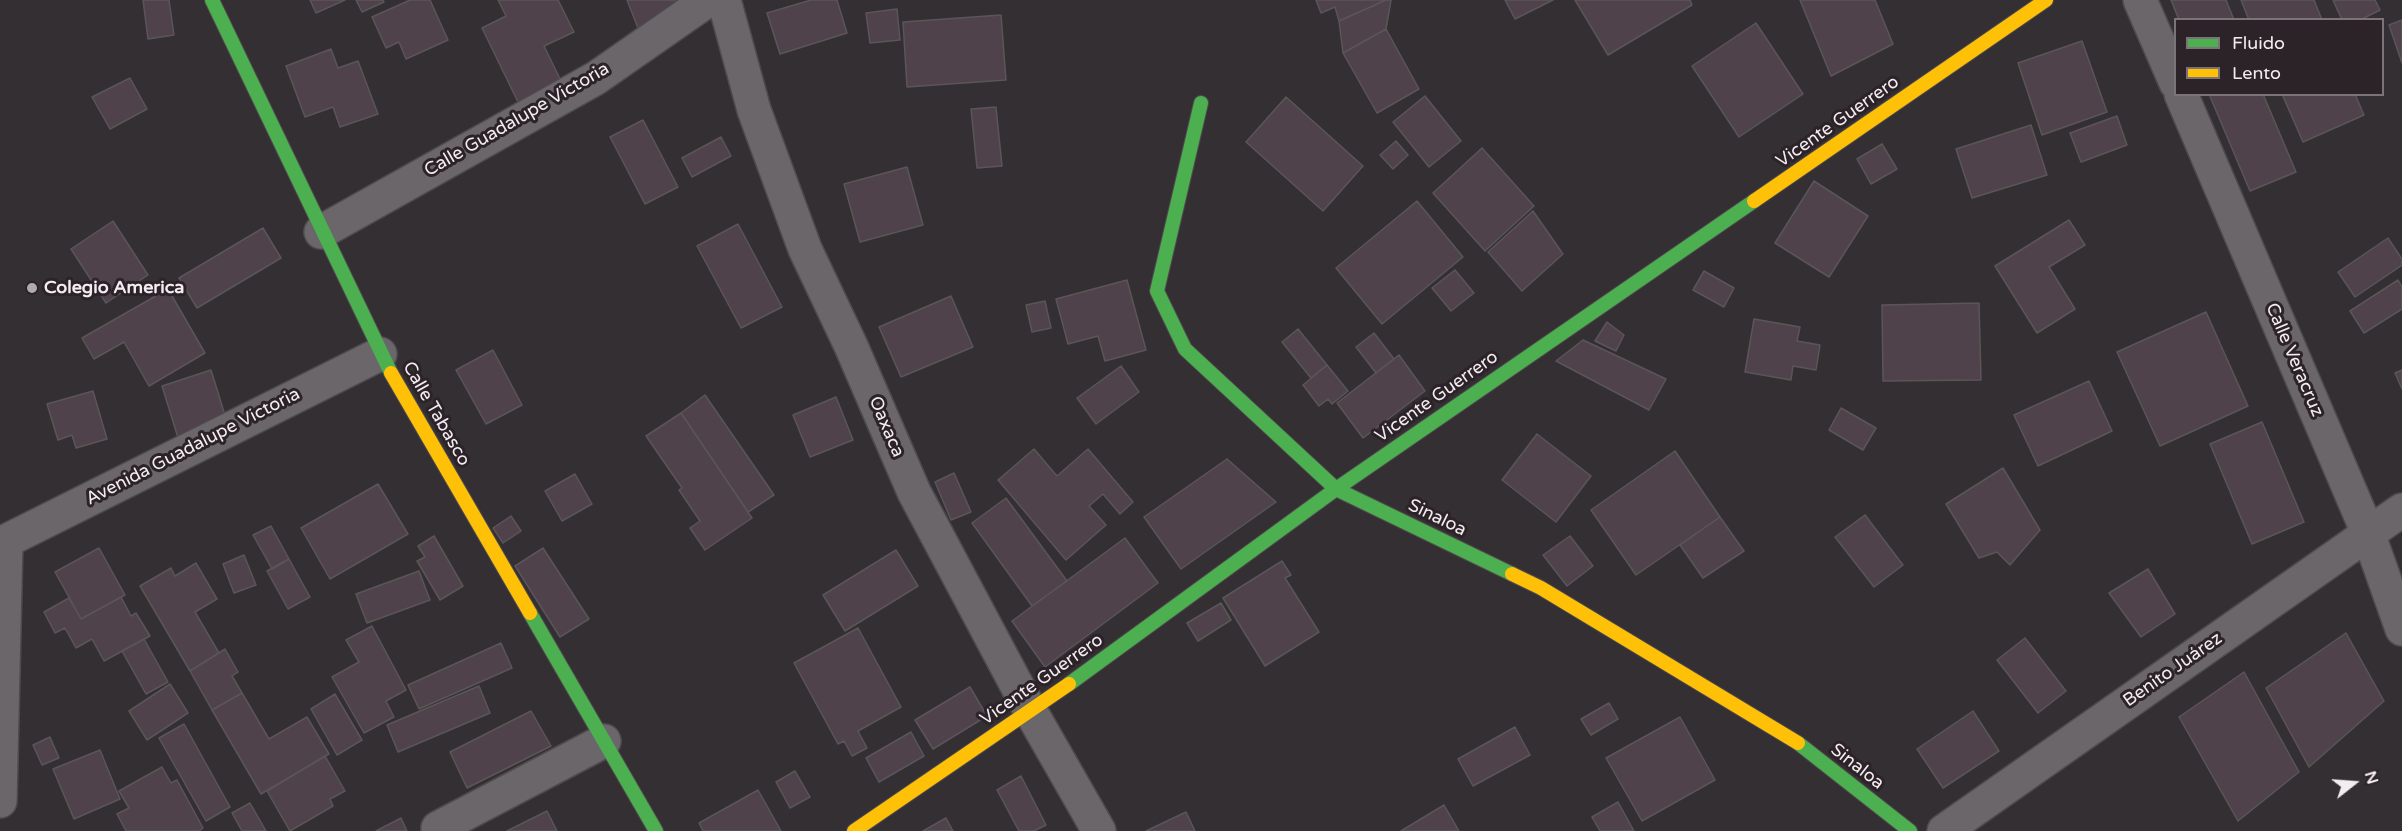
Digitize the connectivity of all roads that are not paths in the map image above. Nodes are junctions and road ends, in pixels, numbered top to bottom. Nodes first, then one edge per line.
1 (212, 0) edge
2 (708, 0) edge
3 (724, 0) edge
4 (2046, 0) edge
5 (2140, 0) edge
6 (2174, 81) edge
7 (2182, 96) edge
8 (1201, 103) dead end
9 (321, 232) junction
10 (380, 354) junction
11 (1336, 489) junction
12 (2402, 510) edge
13 (2368, 533) junction
14 (2402, 629) edge
15 (1, 687) edge
16 (1031, 712) junction
17 (604, 741) junction
18 (0, 801) edge
19 (438, 828) dead end
20 (656, 831) edge
21 (854, 831) edge
22 (1099, 831) edge
23 (1910, 831) edge
24 (1944, 831) edge

1 - 9 street, Calle Tabasco
2 - 9 street, Calle Guadalupe Victoria
3 - 16 street, Oaxaca
4 - 11 street, Vicente Guerrero
5 - 6 street
7 - 13 street, Calle Veracruz
8 - 11 street, Sinaloa
9 - 10 street, Calle Tabasco
10 - 15 street, Avenida Guadalupe Victoria
10 - 17 street, Calle Tabasco
11 - 16 street, Vicente Guerrero
11 - 23 street, Sinaloa
12 - 13 street, Benito Juárez
13 - 14 street, Calle Veracruz
13 - 24 street, Benito Juárez
15 - 18 street
16 - 21 street, Vicente Guerrero
16 - 22 street, Oaxaca
17 - 19 street
17 - 20 street, Calle Tabasco

